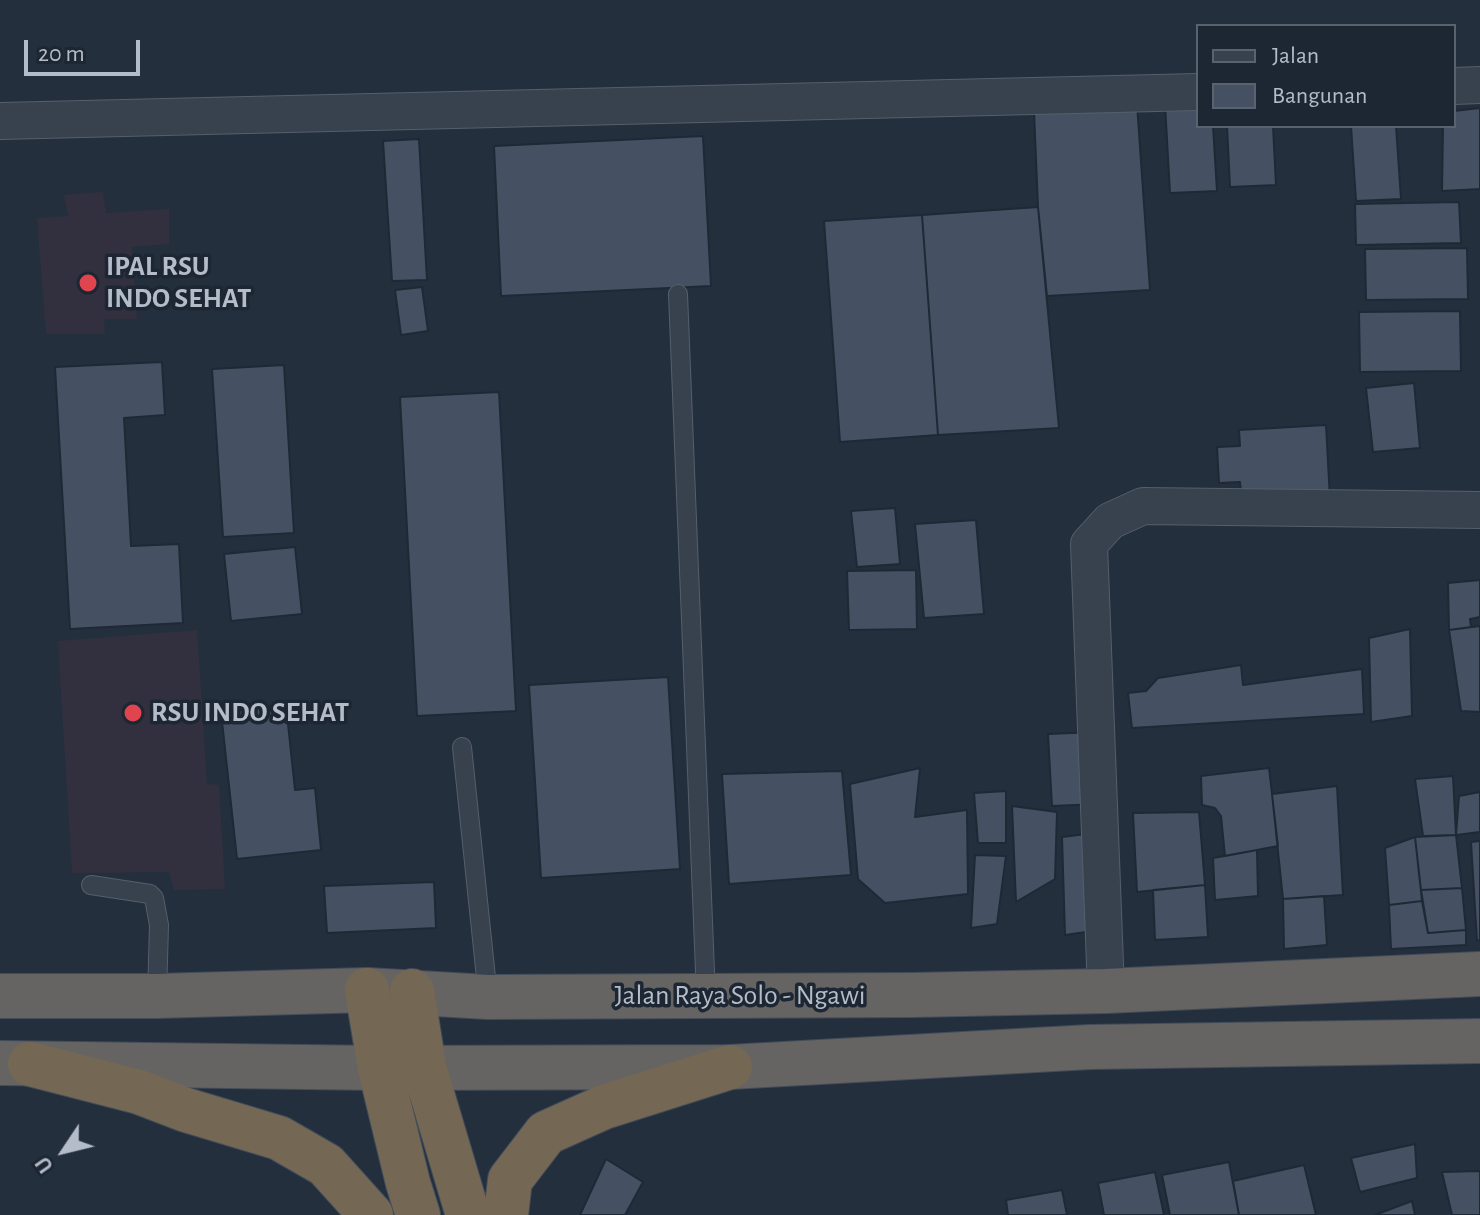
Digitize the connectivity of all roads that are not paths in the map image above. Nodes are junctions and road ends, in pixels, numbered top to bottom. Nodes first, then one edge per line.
1 (1480, 85) edge
2 (1456, 86) edge
3 (1196, 92) edge
4 (0, 121) edge
5 (678, 294) dead end
6 (1480, 510) edge
7 (462, 747) dead end
8 (91, 885) dead end
9 (1480, 974) edge
10 (367, 990) junction
11 (412, 991) junction
12 (1106, 991) junction
13 (0, 996) edge
14 (157, 996) junction
15 (488, 997) junction
16 (706, 997) junction
17 (1480, 1041) edge
18 (15, 1063) edge
19 (424, 1067) junction
20 (730, 1067) junction
21 (380, 1068) junction
22 (371, 1215) edge
23 (418, 1215) edge
24 (468, 1215) edge
25 (506, 1215) edge

1 - 2 street
3 - 4 street
5 - 16 lane
6 - 12 street
7 - 15 lane
8 - 14 lane
9 - 12 highway, Jalan Raya Solo - Ngawi
10 - 11 highway, Jalan Raya Solo - Ngawi
10 - 14 highway, Jalan Raya Solo - Ngawi
10 - 21 highway
11 - 15 highway, Jalan Raya Solo - Ngawi
11 - 19 highway
12 - 16 highway, Jalan Raya Solo - Ngawi
13 - 14 highway, Jalan Raya Solo - Ngawi
15 - 16 highway, Jalan Raya Solo - Ngawi
17 - 20 highway
18 - 21 highway
18 - 22 highway
19 - 20 highway
19 - 21 highway
19 - 24 highway
20 - 25 highway
21 - 23 highway

